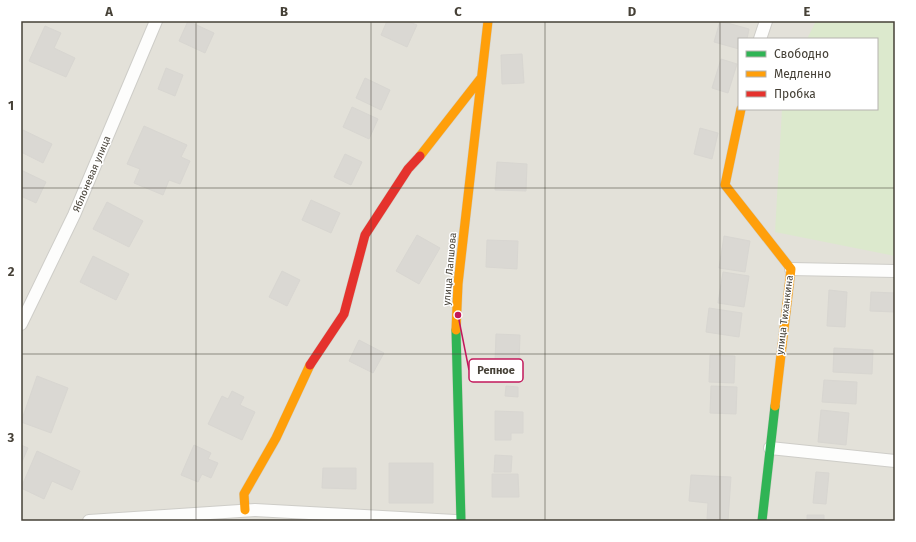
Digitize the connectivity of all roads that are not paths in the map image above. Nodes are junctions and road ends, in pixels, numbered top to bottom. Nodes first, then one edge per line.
1 (156, 21) edge
2 (488, 21) edge
3 (766, 21) edge
4 (760, 38) edge
5 (481, 77) junction
6 (742, 110) edge
7 (791, 268) junction
8 (895, 271) edge
9 (21, 324) edge
10 (770, 448) junction
11 (895, 461) edge
12 (245, 510) junction
13 (89, 521) edge
14 (455, 521) edge
15 (461, 521) edge
16 (762, 521) edge

1 - 9 street, Яблоневая улица
2 - 5 street, улица Лапшова
3 - 4 street
5 - 12 street
5 - 15 street, улица Лапшова
6 - 7 street, улица Тиханкина
7 - 8 street
7 - 10 street, улица Тиханкина
10 - 11 street
10 - 16 street, улица Тиханкина
12 - 13 street
12 - 14 street

